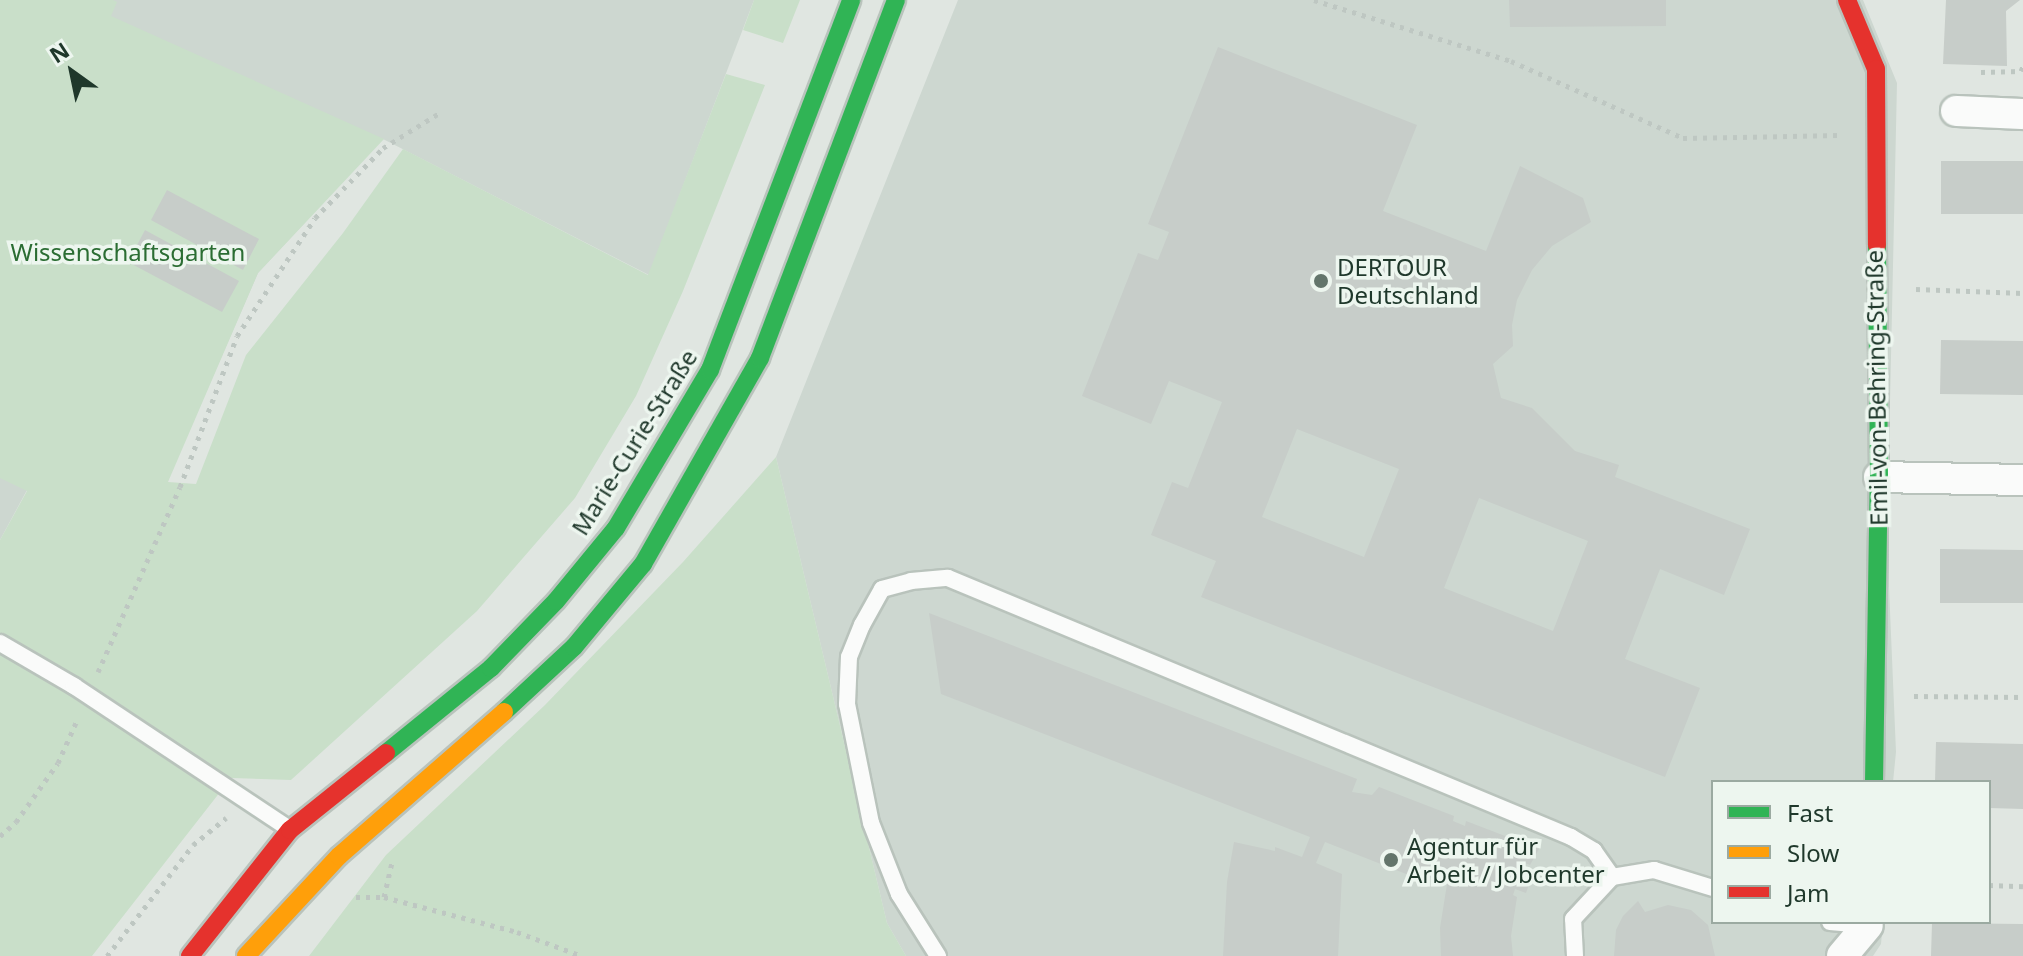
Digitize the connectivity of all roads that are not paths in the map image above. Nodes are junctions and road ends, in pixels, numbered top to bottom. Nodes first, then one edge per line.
1 (851, 0) edge
2 (896, 0) edge
3 (1847, 0) edge
4 (1956, 111) dead end
5 (2023, 114) edge
6 (1879, 477) junction
7 (2023, 480) edge
8 (0, 643) edge
9 (1874, 780) edge
10 (290, 830) junction
11 (1612, 877) junction
12 (1711, 887) edge
13 (1868, 924) edge
14 (190, 956) edge
15 (246, 956) edge
16 (938, 956) edge
17 (1575, 956) edge
18 (1842, 956) edge
19 (1874, 956) edge

1 - 10 main road, Marie-Curie-Straße
2 - 15 main road
3 - 6 main road, Emil-von-Behring-Straße
4 - 5 street
6 - 7 street
6 - 9 main road, Emil-von-Behring-Straße
8 - 10 lane
10 - 14 main road, Marie-Curie-Straße
11 - 12 lane
11 - 16 lane
11 - 17 lane
13 - 18 street
13 - 19 street

